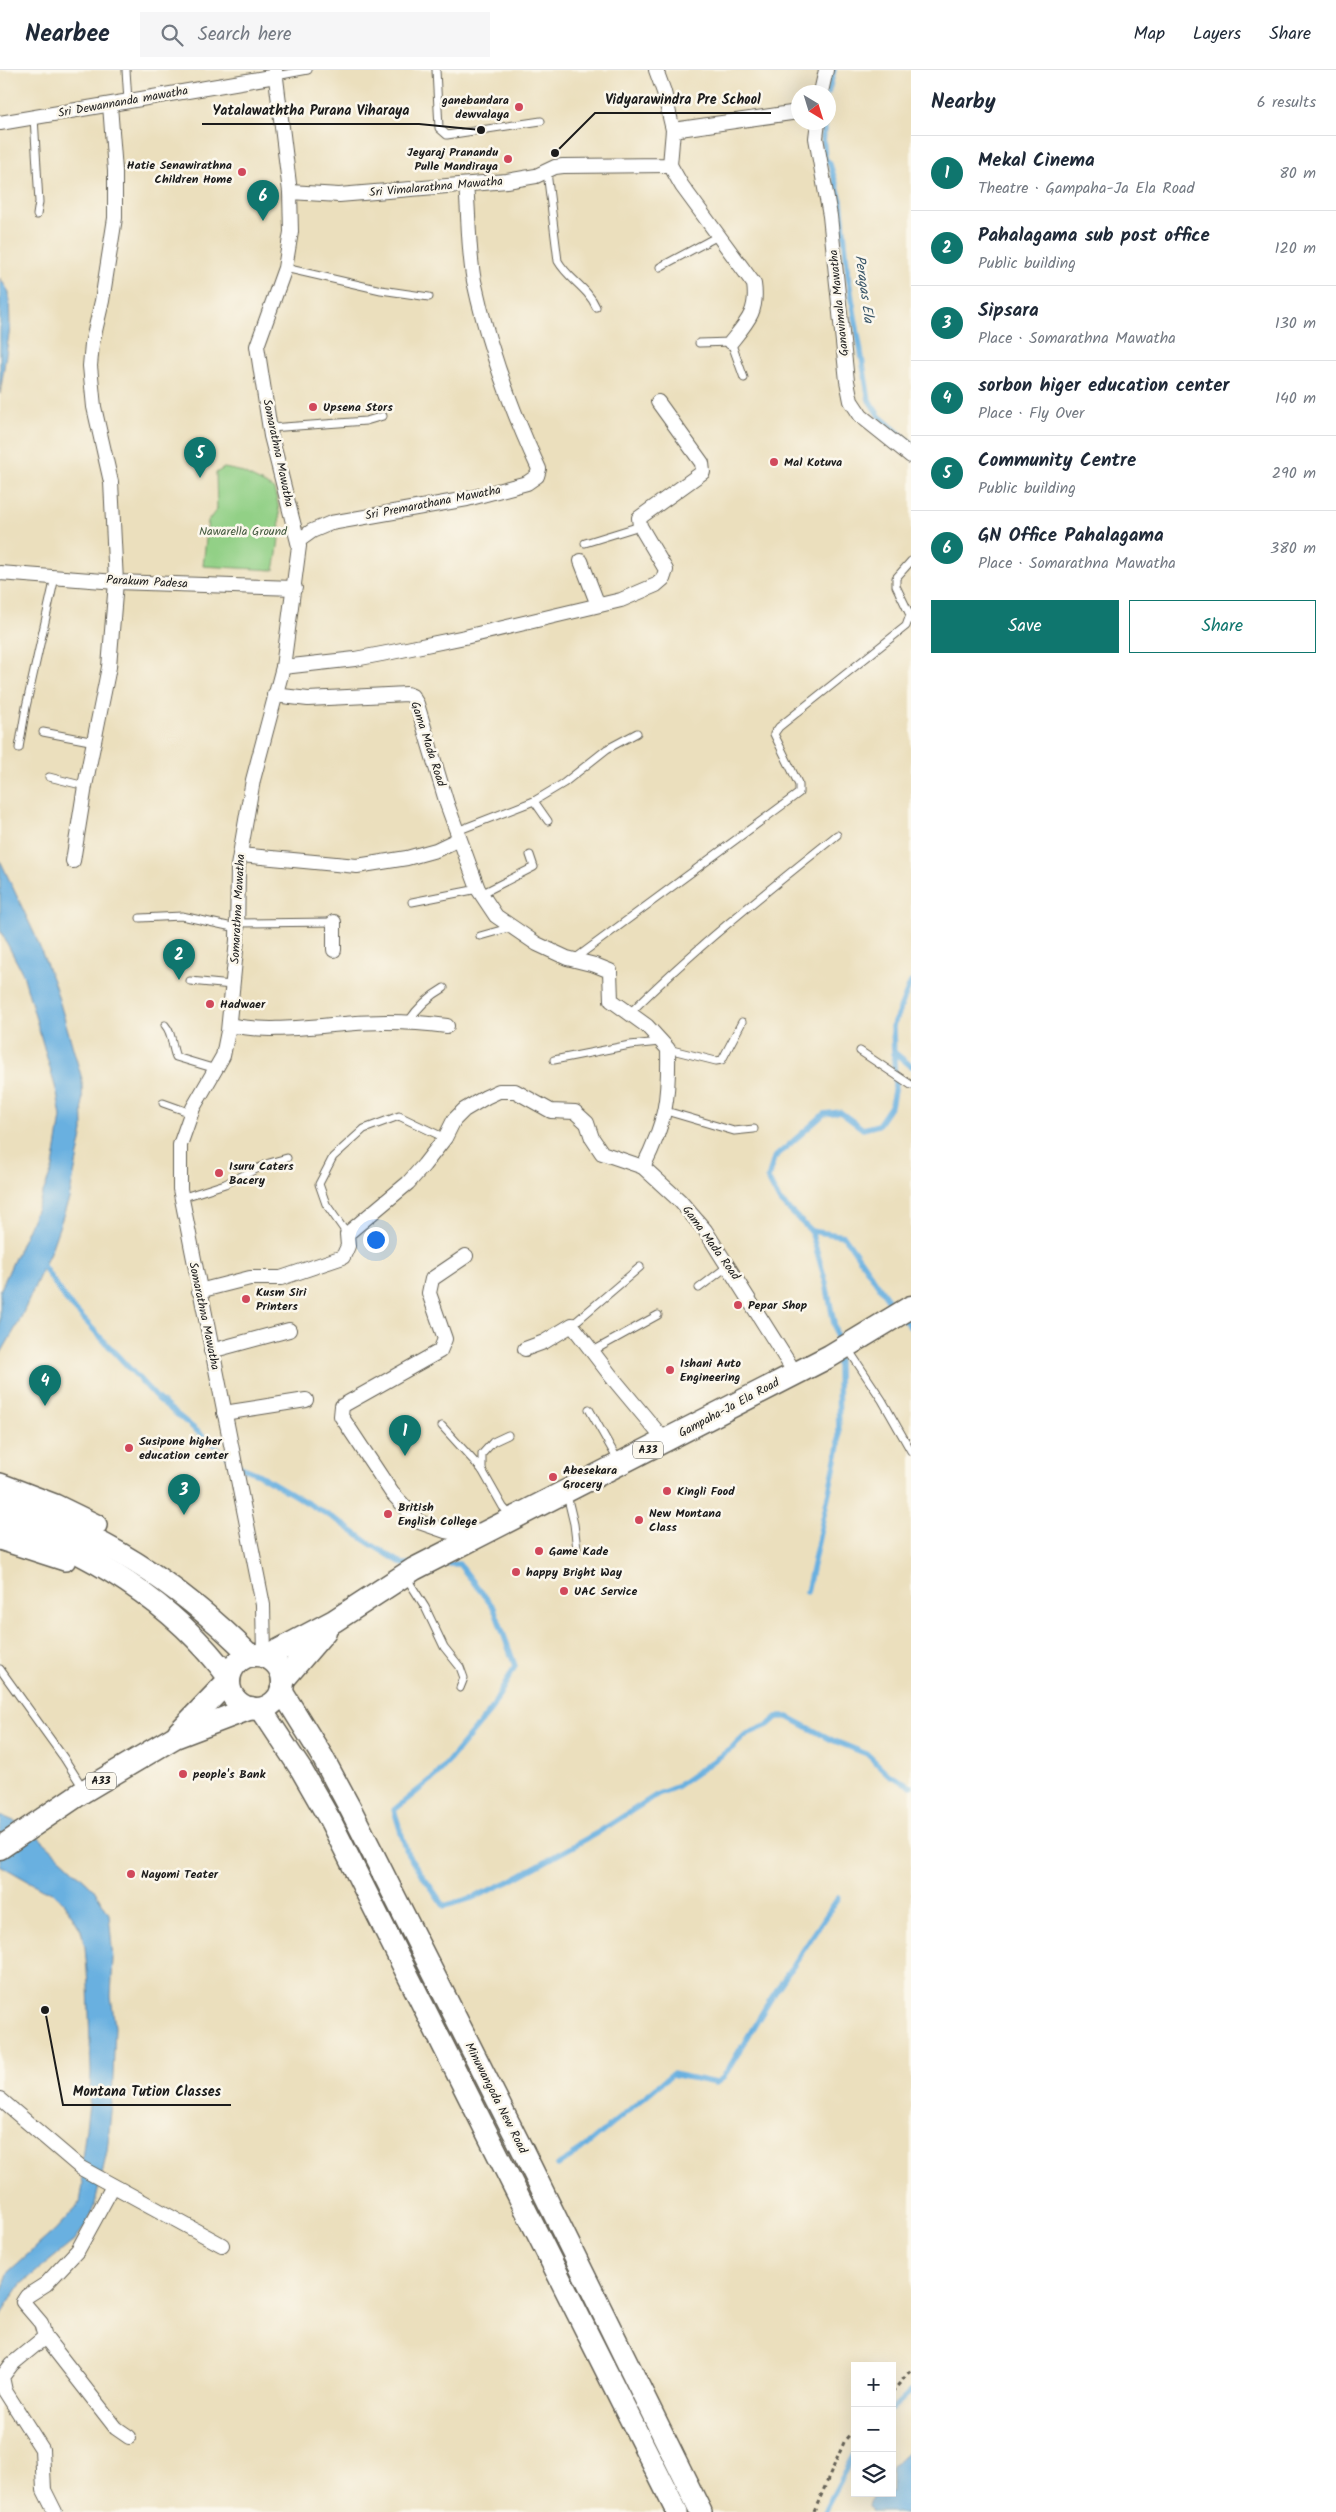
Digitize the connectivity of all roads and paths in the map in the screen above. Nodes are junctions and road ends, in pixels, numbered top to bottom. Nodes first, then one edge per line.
1 (126, 70) edge
2 (308, 70) edge
3 (436, 70) edge
4 (656, 70) edge
5 (826, 70) edge
6 (276, 73) edge
7 (823, 85) edge
8 (128, 101) junction
9 (110, 106) junction
10 (791, 113) edge
11 (34, 117) junction
12 (541, 122) dead end
13 (0, 123) edge
14 (673, 130) junction
15 (817, 130) edge
16 (670, 165) junction
17 (547, 172) junction
18 (466, 185) junction
19 (290, 192) junction
20 (37, 215) dead end
21 (718, 236) junction
22 (660, 267) dead end
23 (285, 268) junction
24 (429, 297) dead end
25 (596, 307) dead end
26 (699, 342) dead end
27 (731, 342) junction
28 (744, 378) dead end
29 (658, 402) dead end
30 (383, 416) dead end
31 (270, 428) junction
32 (911, 456) edge
33 (640, 526) junction
34 (298, 541) junction
35 (585, 543) dead end
36 (581, 561) dead end
37 (911, 561) edge
38 (0, 573) edge
39 (55, 577) junction
40 (116, 582) junction
41 (295, 588) junction
42 (598, 605) junction
43 (283, 667) junction
44 (274, 695) junction
45 (43, 732) dead end
46 (637, 733) dead end
47 (96, 742) junction
48 (19, 748) dead end
49 (49, 777) dead end
50 (85, 786) junction
51 (534, 801) junction
52 (548, 821) dead end
53 (837, 834) dead end
54 (458, 835) junction
55 (240, 855) junction
56 (530, 855) dead end
57 (74, 861) dead end
58 (479, 891) junction
59 (412, 902) dead end
60 (140, 918) dead end
61 (334, 922) joint
62 (237, 926) junction
63 (512, 927) junction
64 (480, 936) dead end
65 (334, 950) dead end
66 (573, 960) junction
67 (190, 981) dead end
68 (232, 985) junction
69 (444, 988) dead end
70 (631, 1012) junction
71 (408, 1022) junction
72 (742, 1022) dead end
73 (229, 1025) junction
74 (165, 1026) dead end
75 (447, 1026) dead end
76 (666, 1045) junction
77 (860, 1050) dead end
78 (554, 1060) dead end
79 (217, 1069) junction
80 (911, 1085) edge
81 (162, 1103) dead end
82 (666, 1111) junction
83 (191, 1113) junction
84 (754, 1129) dead end
85 (445, 1138) junction
86 (287, 1158) dead end
87 (643, 1167) junction
88 (181, 1198) junction
89 (347, 1234) junction
90 (466, 1256) dead end
91 (728, 1266) junction
92 (640, 1268) dead end
93 (699, 1288) dead end
94 (199, 1291) junction
95 (910, 1307) edge
96 (658, 1316) dead end
97 (572, 1325) junction
98 (289, 1330) dead end
99 (525, 1349) dead end
100 (211, 1351) junction
101 (593, 1351) junction
102 (838, 1352) junction
103 (795, 1373) junction
104 (306, 1400) dead end
105 (589, 1409) dead end
106 (224, 1413) junction
107 (442, 1426) dead end
108 (508, 1435) dead end
109 (664, 1441) junction
110 (911, 1451) edge
111 (620, 1464) junction
112 (482, 1470) junction
113 (0, 1484) edge
114 (566, 1492) junction
115 (0, 1503) edge
116 (512, 1518) junction
117 (9, 1524) edge
118 (470, 1539) junction
119 (577, 1550) dead end
120 (150, 1570) junction
121 (409, 1571) junction
122 (334, 1621) junction
123 (260, 1656) junction
124 (0, 1669) edge
125 (229, 1679) junction
126 (282, 1685) junction
127 (460, 1688) dead end
128 (256, 1708) junction
129 (175, 1737) junction
130 (84, 1791) junction
131 (0, 1848) edge
132 (0, 2099) edge
133 (108, 2183) junction
134 (222, 2245) dead end
135 (45, 2337) junction
136 (911, 2370) edge
137 (896, 2387) edge
138 (851, 2433) edge
139 (129, 2437) dead end
140 (55, 2512) edge
141 (676, 2512) edge
142 (701, 2512) edge
143 (814, 2512) edge

1 - 8 lane
2 - 6 lane
3 - 12 lane
4 - 14 street
5 - 7 street
6 - 8 street, Sri Dewannanda mawatha
6 - 19 street, Somarathna Mawatha
8 - 9 street, Sri Dewannanda mawatha
9 - 11 street, Sri Dewannanda mawatha
9 - 40 street
10 - 14 street
11 - 13 street, Sri Dewannanda mawatha
11 - 20 lane
14 - 16 street
15 - 32 street, Ganavimala Mawatha
16 - 17 street, Sri Vimalarathna Mawatha
16 - 21 street
17 - 18 street, Sri Vimalarathna Mawatha
17 - 25 lane
18 - 19 street, Sri Vimalarathna Mawatha
18 - 34 street, Sri Premarathana Mawatha
19 - 23 street, Somarathna Mawatha
21 - 22 lane
21 - 27 street
23 - 24 lane
23 - 31 street, Somarathna Mawatha
26 - 27 lane
27 - 28 lane
29 - 33 street
30 - 31 lane
31 - 34 street, Somarathna Mawatha
33 - 35 lane
33 - 42 street
34 - 41 street, Somarathna Mawatha
36 - 42 street
37 - 66 lane
38 - 39 street, Parakum Padesa
39 - 40 street, Parakum Padesa
39 - 48 lane
40 - 41 street, Parakum Padesa
40 - 47 street
41 - 43 street, Somarathna Mawatha
42 - 43 street
43 - 44 street, Somarathna Mawatha
44 - 54 street, Gama Mada Road
44 - 55 street, Somarathna Mawatha
45 - 47 lane
46 - 51 lane
47 - 50 street
49 - 50 lane
50 - 57 street
51 - 52 lane
51 - 54 lane
53 - 70 lane
54 - 55 street
54 - 58 street, Gama Mada Road
55 - 62 street, Somarathna Mawatha
56 - 58 lane
58 - 59 lane
58 - 63 street, Gama Mada Road
60 - 62 lane
61 - 62 lane
61 - 65 street
62 - 68 street, Somarathna Mawatha
63 - 64 lane
63 - 66 street, Gama Mada Road
66 - 70 street, Gama Mada Road
67 - 68 lane
68 - 73 street, Somarathna Mawatha
69 - 71 lane
70 - 76 street, Gama Mada Road
71 - 73 street
71 - 75 street
72 - 76 lane
73 - 79 street, Somarathna Mawatha
74 - 79 lane
76 - 78 lane
76 - 82 street
77 - 80 lane
79 - 83 street, Somarathna Mawatha
81 - 83 lane
82 - 84 lane
82 - 87 street
83 - 88 street, Somarathna Mawatha
85 - 87 street
85 - 89 street
85 - 89 lane
86 - 88 lane
87 - 91 street, Gama Mada Road
88 - 94 street, Somarathna Mawatha
89 - 94 street
90 - 118 street
91 - 93 lane
91 - 103 street, Gama Mada Road
92 - 97 lane
94 - 100 street, Somarathna Mawatha
95 - 102 highway, Gampaha-Ja Ela Road / A33
96 - 101 lane
97 - 99 street
97 - 101 street
98 - 100 street
100 - 106 street, Somarathna Mawatha
101 - 109 street
102 - 103 highway, Gampaha-Ja Ela Road / A33
102 - 110 lane
103 - 109 highway, Gampaha-Ja Ela Road / A33
104 - 106 street
105 - 111 lane
106 - 123 street, Somarathna Mawatha
107 - 112 lane
108 - 112 lane
109 - 111 highway, Gampaha-Ja Ela Road / A33
111 - 114 highway, Gampaha-Ja Ela Road / A33
112 - 116 lane
113 - 120 main road
114 - 116 highway, Gampaha-Ja Ela Road / A33
114 - 119 lane
115 - 117 main road
116 - 118 highway, Gampaha-Ja Ela Road / A33
117 - 120 main road
117 - 125 main road
118 - 121 highway, Gampaha-Ja Ela Road / A33
120 - 123 main road
121 - 122 highway, Gampaha-Ja Ela Road / A33
121 - 127 lane
122 - 123 highway, Gampaha-Ja Ela Road / A33
122 - 126 highway, Gampaha-Ja Ela Road / A33
123 - 125 highway
123 - 126 highway
124 - 130 lane
125 - 128 highway
125 - 129 highway, A33
126 - 128 highway
126 - 142 main road, Minuwangoda New Road
128 - 129 highway, A33
128 - 141 main road, Minuwangoda New Road
129 - 130 highway, A33
130 - 131 highway, A33
132 - 133 street
133 - 134 street
133 - 135 street
135 - 139 street
135 - 140 street
136 - 137 path
138 - 143 path

